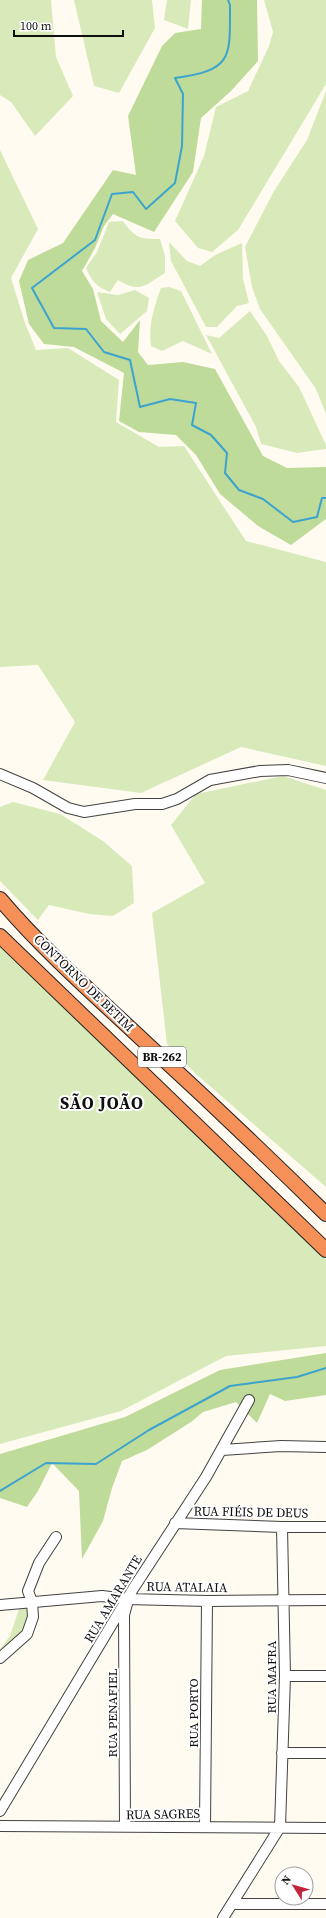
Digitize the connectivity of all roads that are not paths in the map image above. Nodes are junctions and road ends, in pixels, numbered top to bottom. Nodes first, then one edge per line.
1 (0, 774) edge
2 (326, 778) edge
3 (0, 899) edge
4 (0, 936) edge
5 (326, 1214) edge
6 (326, 1250) edge
7 (249, 1400) dead end
8 (326, 1447) edge
9 (222, 1450) junction
10 (175, 1523) junction
11 (282, 1527) junction
12 (326, 1527) edge
13 (56, 1537) dead end
14 (128, 1599) junction
15 (283, 1600) junction
16 (326, 1600) edge
17 (207, 1601) junction
18 (32, 1602) junction
19 (0, 1606) edge
20 (0, 1658) edge
21 (285, 1676) junction
22 (326, 1676) edge
23 (282, 1753) junction
24 (326, 1753) edge
25 (0, 1812) edge
26 (0, 1826) edge
27 (205, 1826) junction
28 (125, 1827) junction
29 (280, 1827) junction
30 (326, 1828) edge
31 (232, 1904) junction
32 (326, 1904) edge
33 (222, 1918) edge

1 - 2 street
3 - 5 highway, CONTORNO DE BETIM / BR-262
4 - 6 highway, CONTORNO DE BETIM / BR-262
7 - 9 street, RUA AMARANTE
8 - 9 street
9 - 10 street, RUA AMARANTE
10 - 11 street, RUA FIÉIS DE DEUS
10 - 14 street, RUA AMARANTE
11 - 12 street, RUA FIÉIS DE DEUS
11 - 15 street, RUA MAFRA
13 - 18 street
14 - 17 street, RUA ATALAIA
14 - 18 street, RUA ATALAIA
14 - 25 street, RUA AMARANTE
14 - 28 street, RUA PENAFIEL
15 - 16 street, RUA ATALAIA
15 - 17 street, RUA ATALAIA
15 - 21 street, RUA MAFRA
17 - 27 street, RUA PORTO
18 - 19 street, RUA ATALAIA
18 - 20 street
21 - 22 street
21 - 23 street, RUA MAFRA
23 - 24 street
23 - 29 street, RUA MAFRA
26 - 28 street, RUA SAGRES
27 - 28 street, RUA SAGRES
27 - 29 street, RUA SAGRES
29 - 30 street, RUA SAGRES
29 - 31 street
31 - 32 street
31 - 33 street

